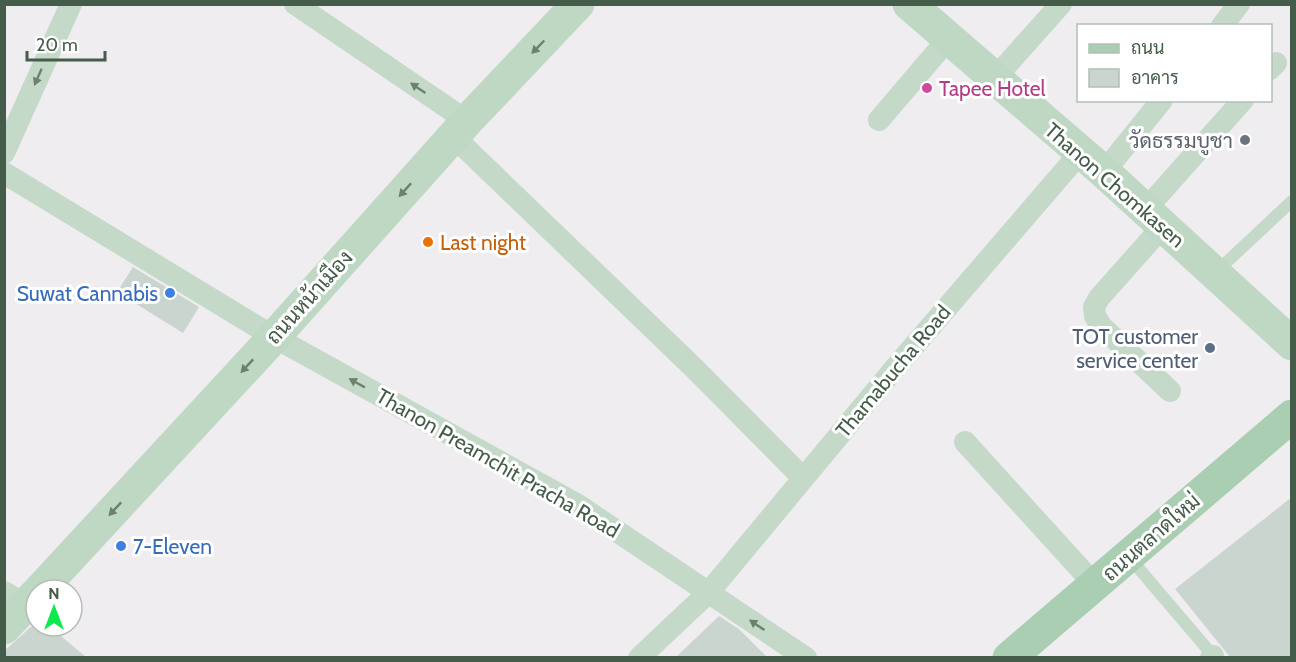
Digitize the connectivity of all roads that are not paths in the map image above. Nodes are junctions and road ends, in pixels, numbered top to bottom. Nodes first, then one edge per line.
1 (70, 4) edge
2 (295, 4) edge
3 (578, 4) edge
4 (909, 4) edge
5 (1060, 4) edge
6 (1239, 4) edge
7 (1224, 24) edge
8 (948, 39) junction
9 (994, 78) junction
10 (1160, 102) edge
11 (1241, 102) edge
12 (879, 120) dead end
13 (460, 128) junction
14 (4, 153) edge
15 (1092, 163) junction
16 (4, 173) edge
17 (1292, 201) edge
18 (1154, 218) junction
19 (1215, 273) junction
20 (274, 337) junction
21 (1292, 344) edge
22 (1170, 391) dead end
23 (1292, 416) edge
24 (965, 442) dead end
25 (803, 478) junction
26 (1128, 556) junction
27 (1095, 585) junction
28 (709, 592) junction
29 (22, 602) edge
30 (639, 657) edge
31 (806, 657) edge
32 (1009, 657) edge
33 (1213, 657) edge

1 -> 14 street
13 -> 2 street
3 -> 13 street, ถนนหน้าเมือง
4 - 8 street, Thanon Chomkasen
5 - 9 street
6 - 7 street
8 - 9 street, Thanon Chomkasen
8 - 12 street
9 - 15 street, Thanon Chomkasen
10 - 15 street, Thamabucha Road
11 - 18 street
13 -> 20 street, ถนนหน้าเมือง
13 - 25 street
15 - 18 street, Thanon Chomkasen
15 - 25 street, Thamabucha Road
16 - 20 street, Thanon Preamchit Pracha Road
17 - 19 lane
18 - 19 street, Thanon Chomkasen
18 - 22 street
19 - 21 street, Thanon Chomkasen
28 -> 20 street, Thanon Preamchit Pracha Road
20 -> 29 street, ถนนหน้าเมือง
23 - 26 main road, ถนนตลาดใหม่
24 - 27 street
25 - 28 street, Thamabucha Road
26 - 27 main road, ถนนตลาดใหม่
26 - 33 lane
27 - 32 main road, ถนนตลาดใหม่
28 - 30 street, Thamabucha Road
31 -> 28 street, Thanon Preamchit Pracha Road

